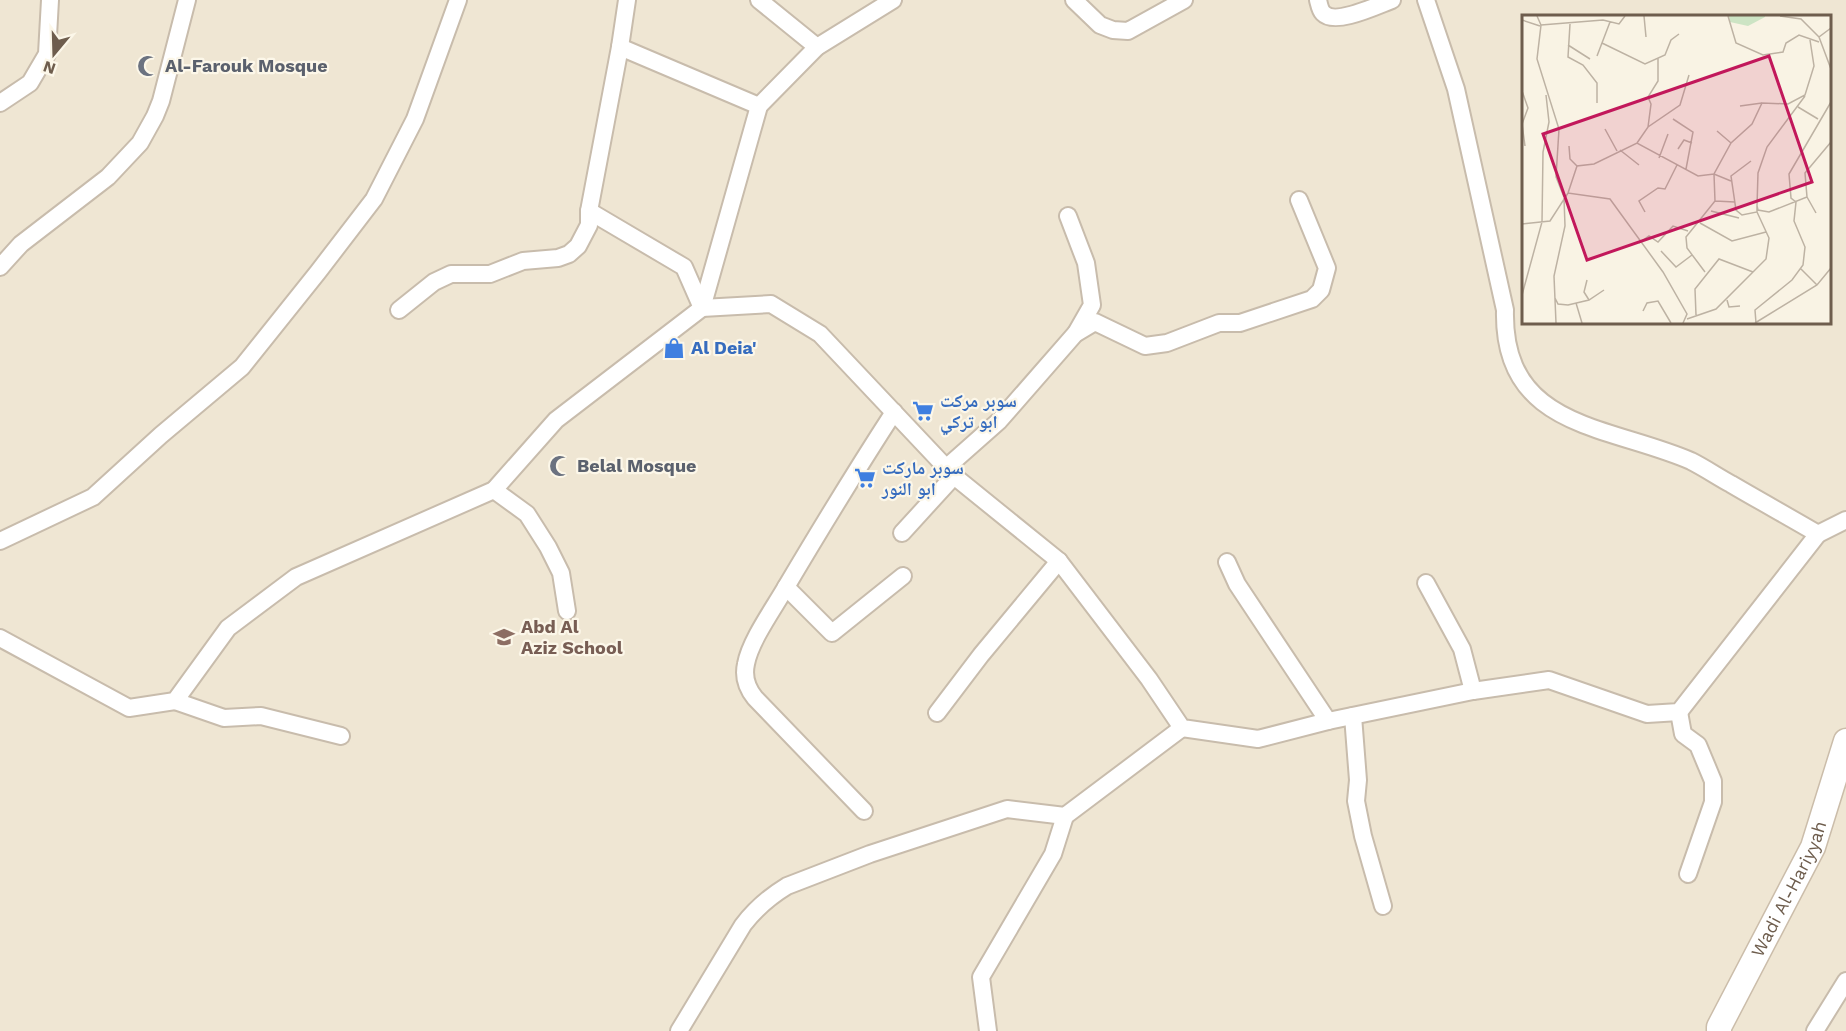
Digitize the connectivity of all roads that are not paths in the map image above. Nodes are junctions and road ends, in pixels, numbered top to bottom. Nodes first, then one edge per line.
1 (50, 0) edge
2 (187, 0) edge
3 (458, 0) edge
4 (627, 0) edge
5 (759, 0) edge
6 (893, 0) edge
7 (1074, 0) edge
8 (1184, 0) edge
9 (1318, 0) edge
10 (1392, 0) edge
11 (1426, 0) edge
12 (620, 47) junction
13 (817, 47) junction
14 (0, 103) edge
15 (759, 106) junction
16 (1299, 200) dead end
17 (589, 212) junction
18 (1068, 216) dead end
19 (0, 267) edge
20 (702, 308) junction
21 (399, 310) dead end
22 (1075, 333) junction
23 (894, 411) junction
24 (950, 471) junction
25 (494, 490) junction
26 (1846, 520) edge
27 (902, 533) dead end
28 (1818, 534) junction
29 (0, 541) edge
30 (1059, 561) junction
31 (1227, 562) dead end
32 (903, 576) dead end
33 (1426, 583) dead end
34 (786, 587) junction
35 (567, 611) dead end
36 (0, 638) edge
37 (1473, 691) junction
38 (175, 701) junction
39 (1678, 712) junction
40 (937, 713) dead end
41 (1353, 716) junction
42 (1328, 721) junction
43 (1182, 728) junction
44 (341, 736) dead end
45 (1846, 741) edge
46 (864, 811) dead end
47 (1065, 816) junction
48 (1688, 874) dead end
49 (1383, 906) dead end
50 (1846, 981) edge
51 (679, 1031) edge
52 (988, 1031) edge
53 (1719, 1031) edge
54 (1815, 1031) edge

1 - 14 street
2 - 19 street
3 - 29 street
4 - 12 street
5 - 13 street
6 - 13 street
7 - 8 street
9 - 10 street
11 - 28 street
12 - 15 street
12 - 17 street
13 - 15 street
15 - 20 street
16 - 22 street
17 - 20 street
17 - 21 street
18 - 22 street
20 - 23 street
20 - 25 street
22 - 24 street
23 - 24 street
23 - 34 street
24 - 27 street
24 - 30 street
25 - 35 street
25 - 38 street
26 - 28 street
28 - 39 street
30 - 40 street
30 - 43 street
31 - 42 street
32 - 34 street
33 - 37 street
34 - 46 street
36 - 38 street
37 - 39 street
37 - 41 street
38 - 44 street
39 - 48 street
41 - 42 street
41 - 49 street
42 - 43 street
43 - 47 street
45 - 53 main road, Wadi Al-Hariyyah
47 - 51 street
47 - 52 street
50 - 54 street

